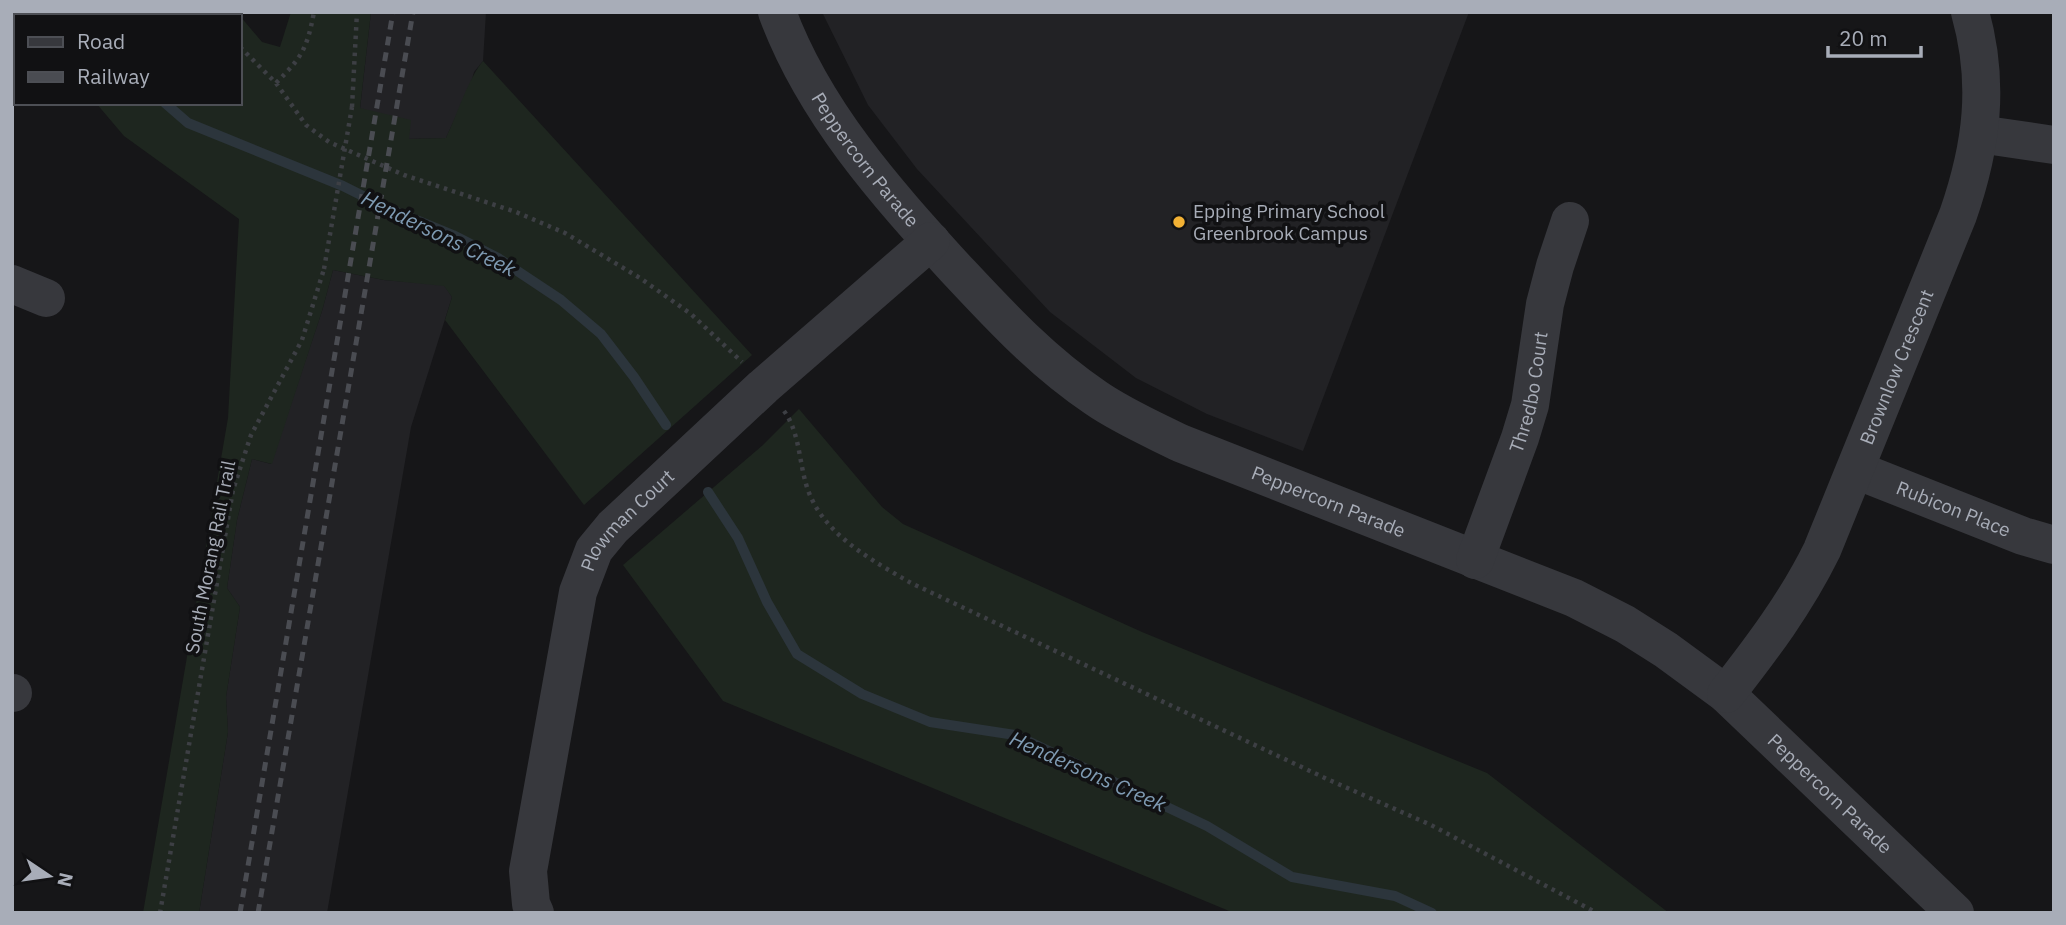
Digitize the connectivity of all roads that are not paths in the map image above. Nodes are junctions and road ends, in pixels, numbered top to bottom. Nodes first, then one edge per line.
1 (777, 12) edge
2 (1970, 12) edge
3 (1979, 134) junction
4 (2054, 145) edge
5 (1570, 222) dead end
6 (931, 241) junction
7 (1856, 470) junction
8 (2054, 545) edge
9 (1475, 559) junction
10 (1726, 694) junction
11 (536, 913) edge
12 (1955, 913) edge

1 - 6 street, Peppercorn Parade
2 - 3 street, Brownlow Crescent
3 - 4 street
3 - 7 street, Brownlow Crescent
5 - 9 street, Thredbo Court
6 - 9 street, Peppercorn Parade
6 - 11 street, Plowman Court
7 - 8 street, Rubicon Place
7 - 10 street, Brownlow Crescent
9 - 10 street, Peppercorn Parade
10 - 12 street, Peppercorn Parade

